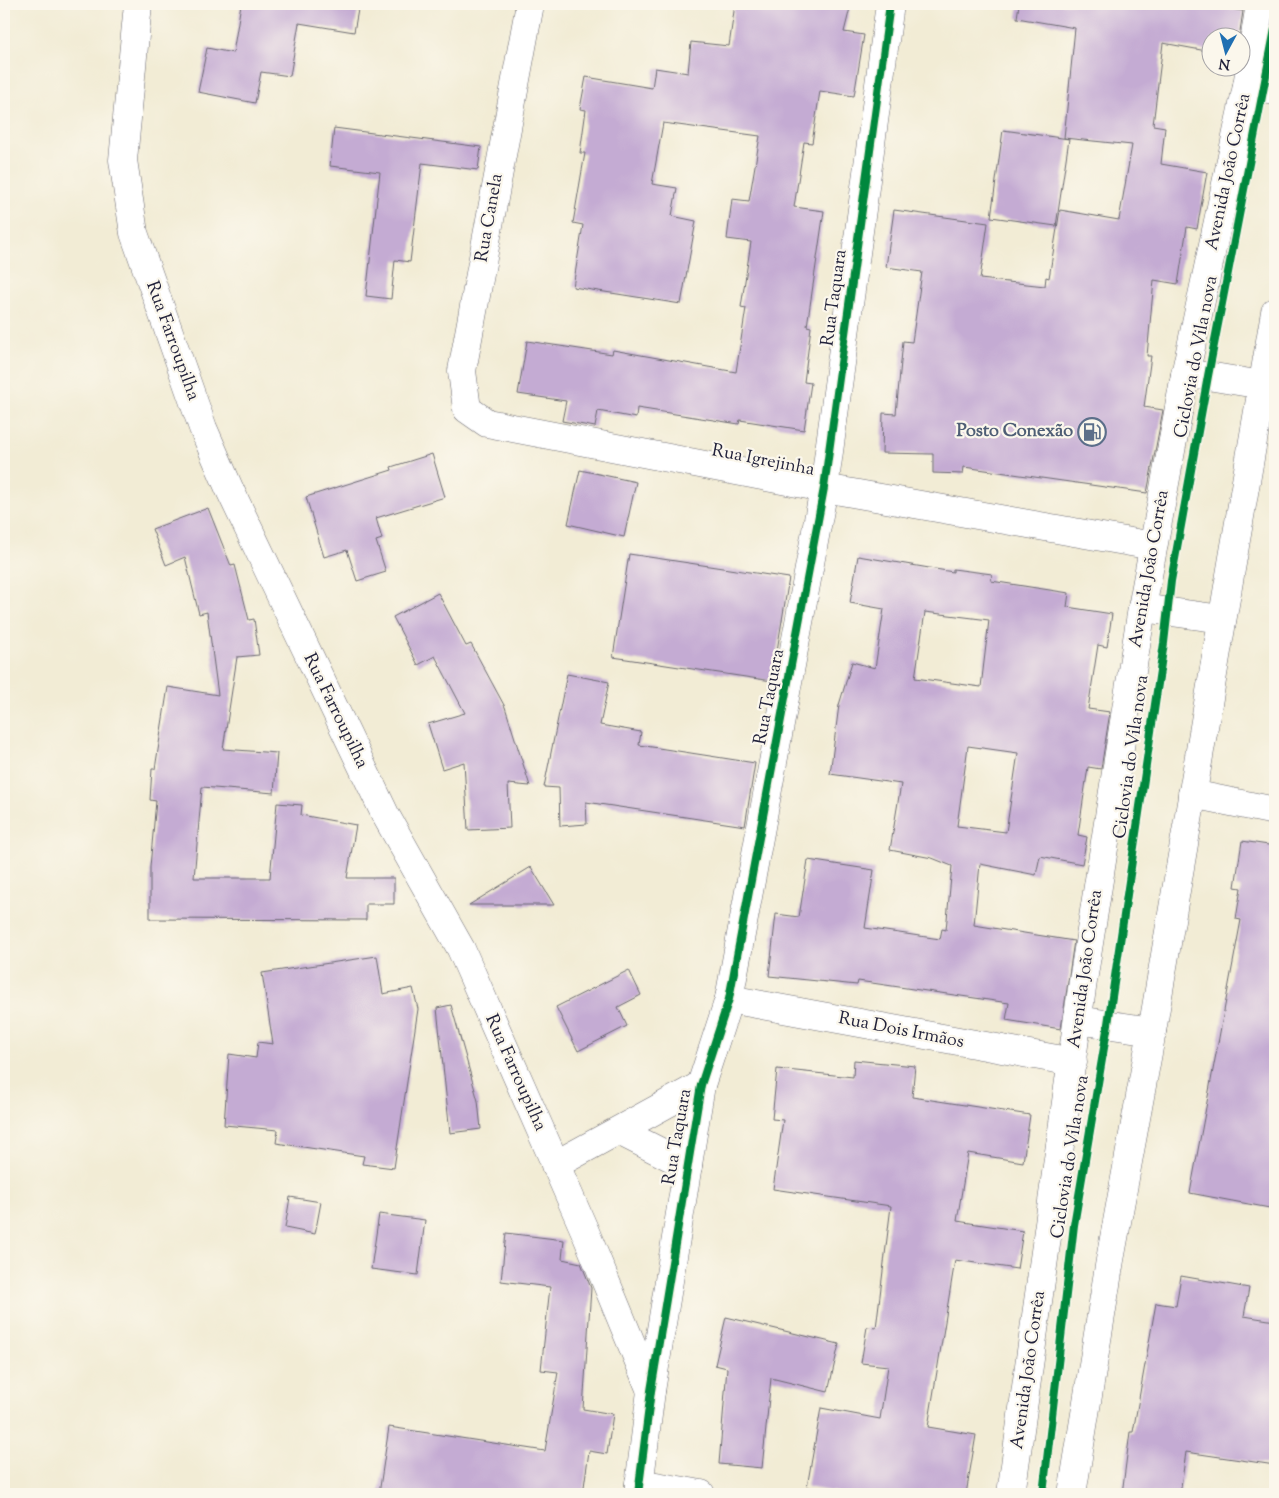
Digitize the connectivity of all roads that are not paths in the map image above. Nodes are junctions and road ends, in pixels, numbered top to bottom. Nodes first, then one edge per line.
1 (138, 4) edge
2 (530, 4) edge
3 (890, 4) edge
4 (1260, 4) edge
5 (1247, 86) junction
6 (1275, 91) edge
7 (1275, 312) edge
8 (1185, 375) junction
9 (1262, 385) junction
10 (487, 423) joint
11 (824, 488) junction
12 (1153, 546) junction
13 (1142, 608) junction
14 (1222, 619) junction
15 (1192, 794) junction
16 (1275, 811) edge
17 (729, 999) junction
18 (1078, 1020) junction
19 (1152, 1031) junction
20 (1073, 1062) junction
21 (701, 1085) junction
22 (619, 1131) junction
23 (555, 1165) junction
24 (688, 1166) junction
25 (651, 1390) junction
26 (639, 1489) edge
27 (701, 1494) edge
28 (1011, 1494) edge
29 (1072, 1494) edge

1 - 23 street, Rua Farroupilha
2 - 10 street, Rua Canela
3 - 11 street, Rua Taquara
4 - 5 street, Avenida João Corrêa
5 - 6 street
5 - 8 street, Avenida João Corrêa
7 - 9 street
8 - 9 street
8 - 12 street, Avenida João Corrêa
9 - 14 street
10 - 11 street, Rua Igrejinha
11 - 12 street, Rua Igrejinha
11 - 17 street, Rua Taquara
12 - 13 street, Avenida João Corrêa
13 - 14 street
13 - 18 street, Avenida João Corrêa
14 - 15 street
15 - 16 street
15 - 19 street
17 - 20 street, Rua Dois Irmãos
17 - 21 street, Rua Taquara
18 - 19 street
18 - 20 street, Avenida João Corrêa
19 - 29 street
20 - 28 street, Avenida João Corrêa
21 - 22 street
21 - 24 street, Rua Taquara
22 - 23 street
22 - 24 street
23 - 25 street, Rua Farroupilha
24 - 25 street, Rua Taquara
25 - 26 street, Rua Taquara
26 - 27 street

